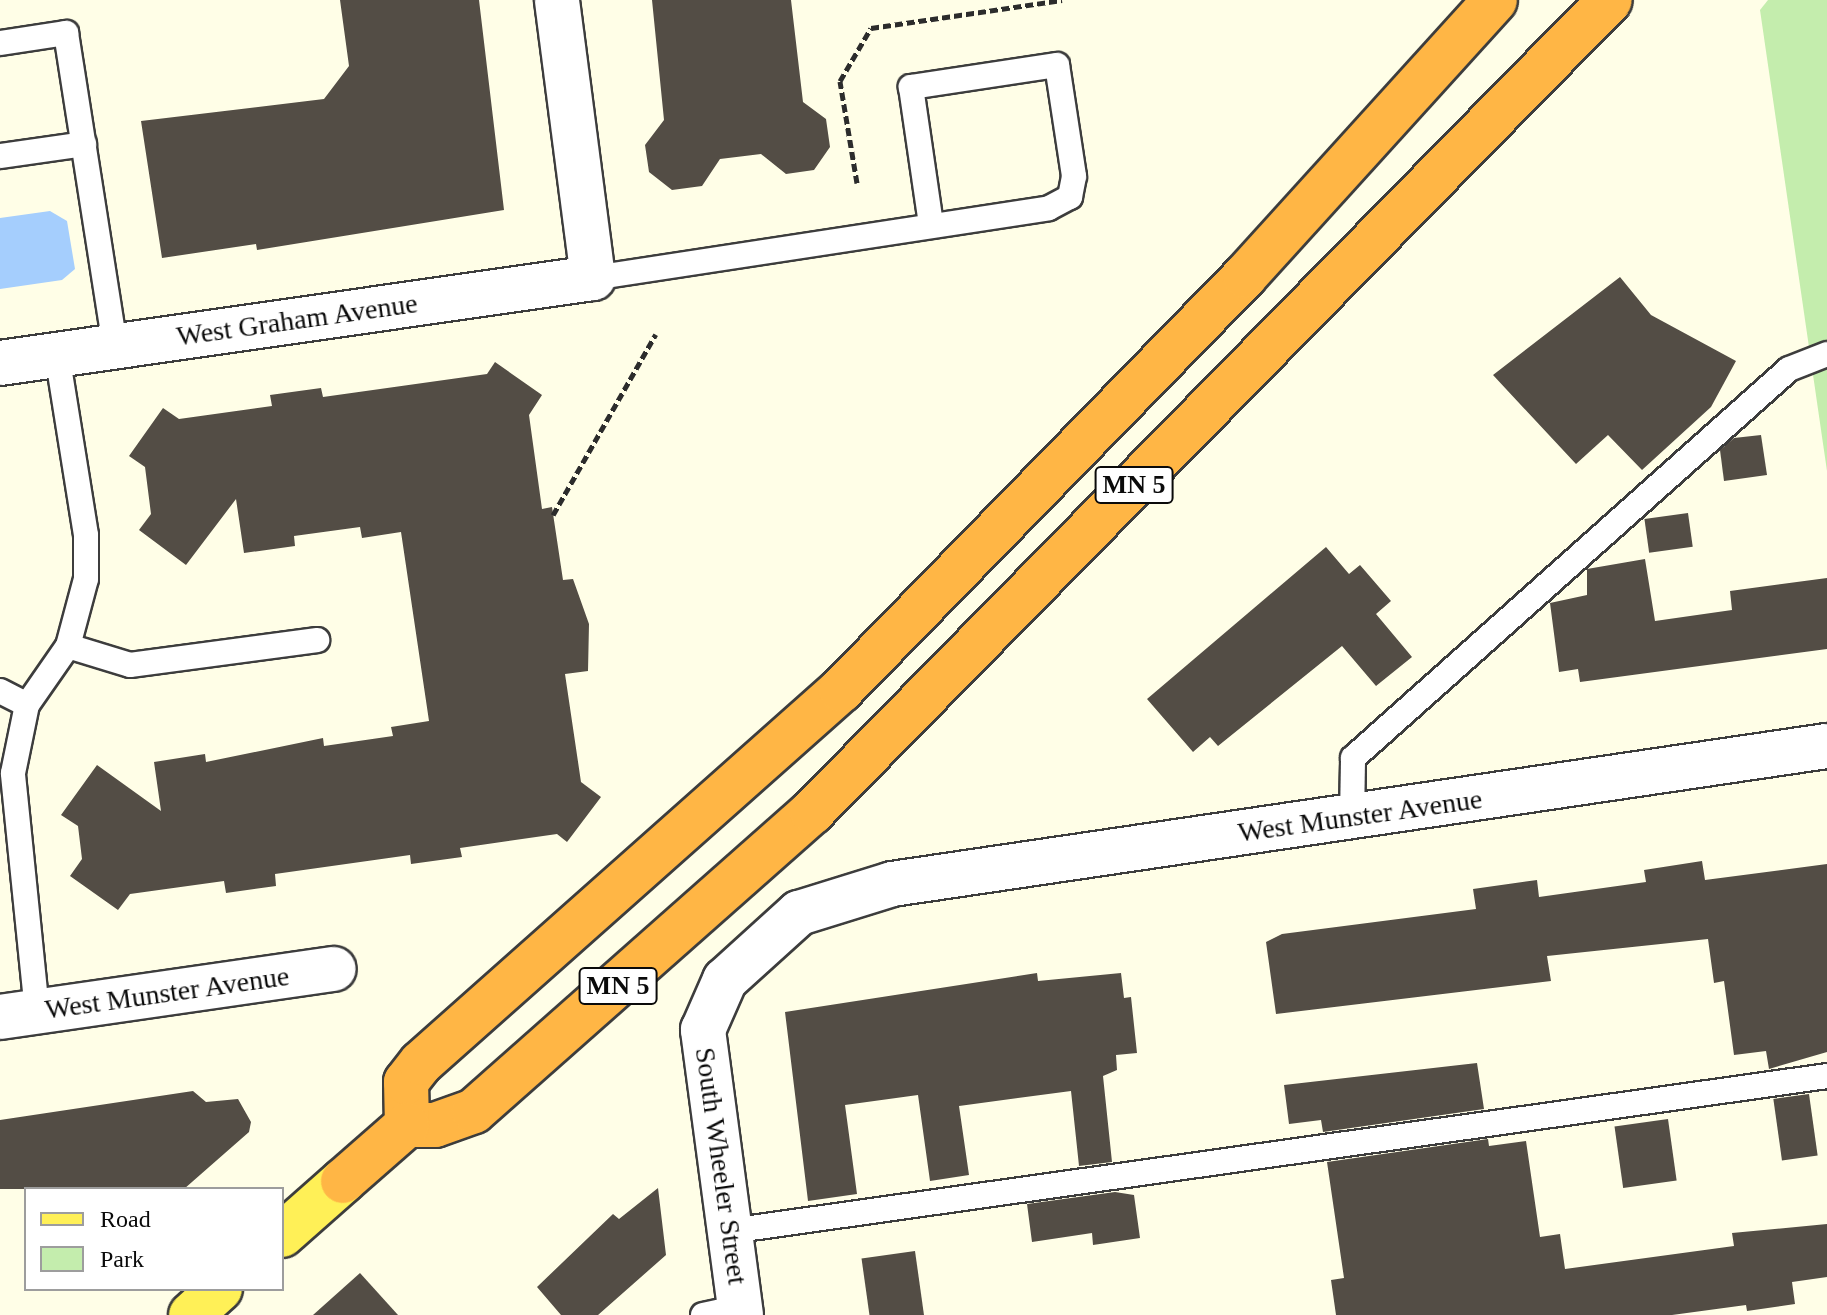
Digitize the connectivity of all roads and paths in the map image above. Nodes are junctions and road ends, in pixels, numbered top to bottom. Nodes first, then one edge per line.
1 (557, 0) edge
2 (1495, 0) edge
3 (1610, 0) edge
4 (0, 43) edge
5 (84, 144) junction
6 (0, 156) edge
7 (931, 224) junction
8 (593, 278) junction
9 (656, 334) dead end
10 (115, 346) junction
11 (57, 354) junction
12 (1827, 354) edge
13 (0, 363) edge
14 (553, 515) dead end
15 (317, 640) dead end
16 (68, 646) junction
17 (0, 691) edge
18 (27, 705) junction
19 (1827, 746) edge
20 (1352, 818) junction
21 (892, 884) joint
22 (334, 969) dead end
23 (18, 1014) edge
24 (1827, 1076) edge
25 (407, 1125) junction
26 (343, 1181) joint
27 (730, 1231) junction
28 (284, 1233) edge
29 (218, 1291) edge
30 (728, 1312) edge
31 (191, 1315) edge

1 - 8 street
2 - 25 highway, MN 5
3 - 25 highway, MN 5
4 - 5 lane
5 - 6 lane
5 - 10 lane
7 - 7 lane
7 - 8 lane
8 - 10 street, West Graham Avenue
9 - 14 path
10 - 11 street, West Graham Avenue
11 - 13 street, West Graham Avenue
11 - 16 lane
12 - 20 lane
15 - 16 lane
16 - 18 lane
17 - 18 lane
18 - 23 lane
19 - 20 street, West Munster Avenue
20 - 21 street, West Munster Avenue
21 - 27 street, South Wheeler Street
22 - 23 street, West Munster Avenue
24 - 27 lane
25 - 26 highway
26 - 28 main road
27 - 30 street, South Wheeler Street
29 - 31 main road

